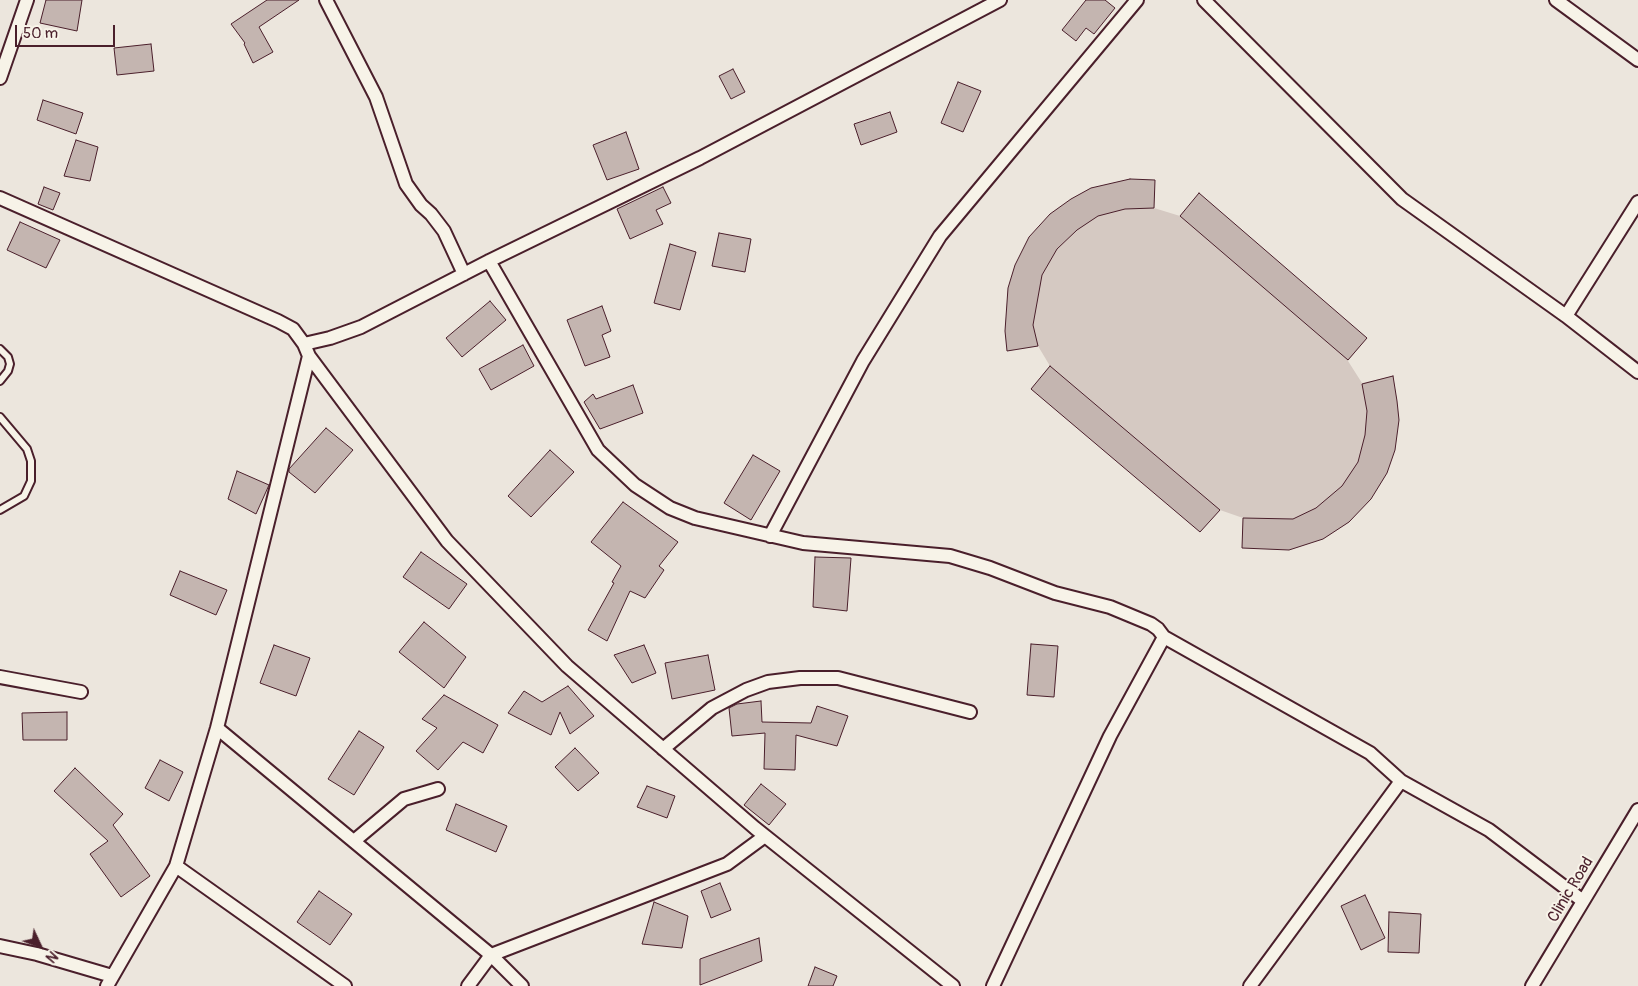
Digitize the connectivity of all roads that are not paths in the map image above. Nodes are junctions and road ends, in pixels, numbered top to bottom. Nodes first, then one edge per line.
1 (27, 0) edge
2 (326, 0) edge
3 (1000, 0) edge
4 (1137, 0) edge
5 (1204, 0) edge
6 (1556, 0) edge
7 (1638, 60) edge
8 (0, 78) edge
9 (0, 198) edge
10 (1638, 202) edge
11 (489, 261) junction
12 (464, 274) junction
13 (1566, 316) junction
14 (304, 344) junction
15 (0, 349) edge
16 (309, 356) junction
17 (1638, 372) edge
18 (0, 381) edge
19 (0, 417) edge
20 (0, 510) edge
21 (770, 536) junction
22 (1164, 637) junction
23 (0, 678) edge
24 (81, 692) dead end
25 (970, 712) dead end
26 (217, 728) junction
27 (664, 749) junction
28 (1401, 781) junction
29 (438, 789) dead end
30 (1638, 810) edge
31 (765, 836) junction
32 (354, 841) junction
33 (176, 866) junction
34 (1583, 901) junction
35 (0, 946) edge
36 (491, 955) junction
37 (109, 981) edge
38 (345, 986) edge
39 (468, 986) edge
40 (522, 986) edge
41 (953, 986) edge
42 (992, 986) edge
43 (1250, 986) edge
44 (1532, 986) edge

1 - 8 street
2 - 12 street
3 - 11 street
4 - 21 street
5 - 13 street
6 - 7 street
9 - 14 street
10 - 13 street
11 - 12 street
11 - 21 street
12 - 14 street
13 - 17 street
14 - 16 street
15 - 18 lane
16 - 26 street
16 - 27 street
19 - 20 lane
21 - 22 street
22 - 28 street
22 - 42 street
23 - 24 street
25 - 27 street
26 - 32 street
26 - 33 street
27 - 31 street
28 - 34 street
28 - 43 street
29 - 32 street
30 - 34 street, Clinic Road
31 - 36 street
31 - 41 street
32 - 36 street
33 - 37 street
33 - 38 street
34 - 44 street, Clinic Road
35 - 37 street
36 - 39 street
36 - 40 street

